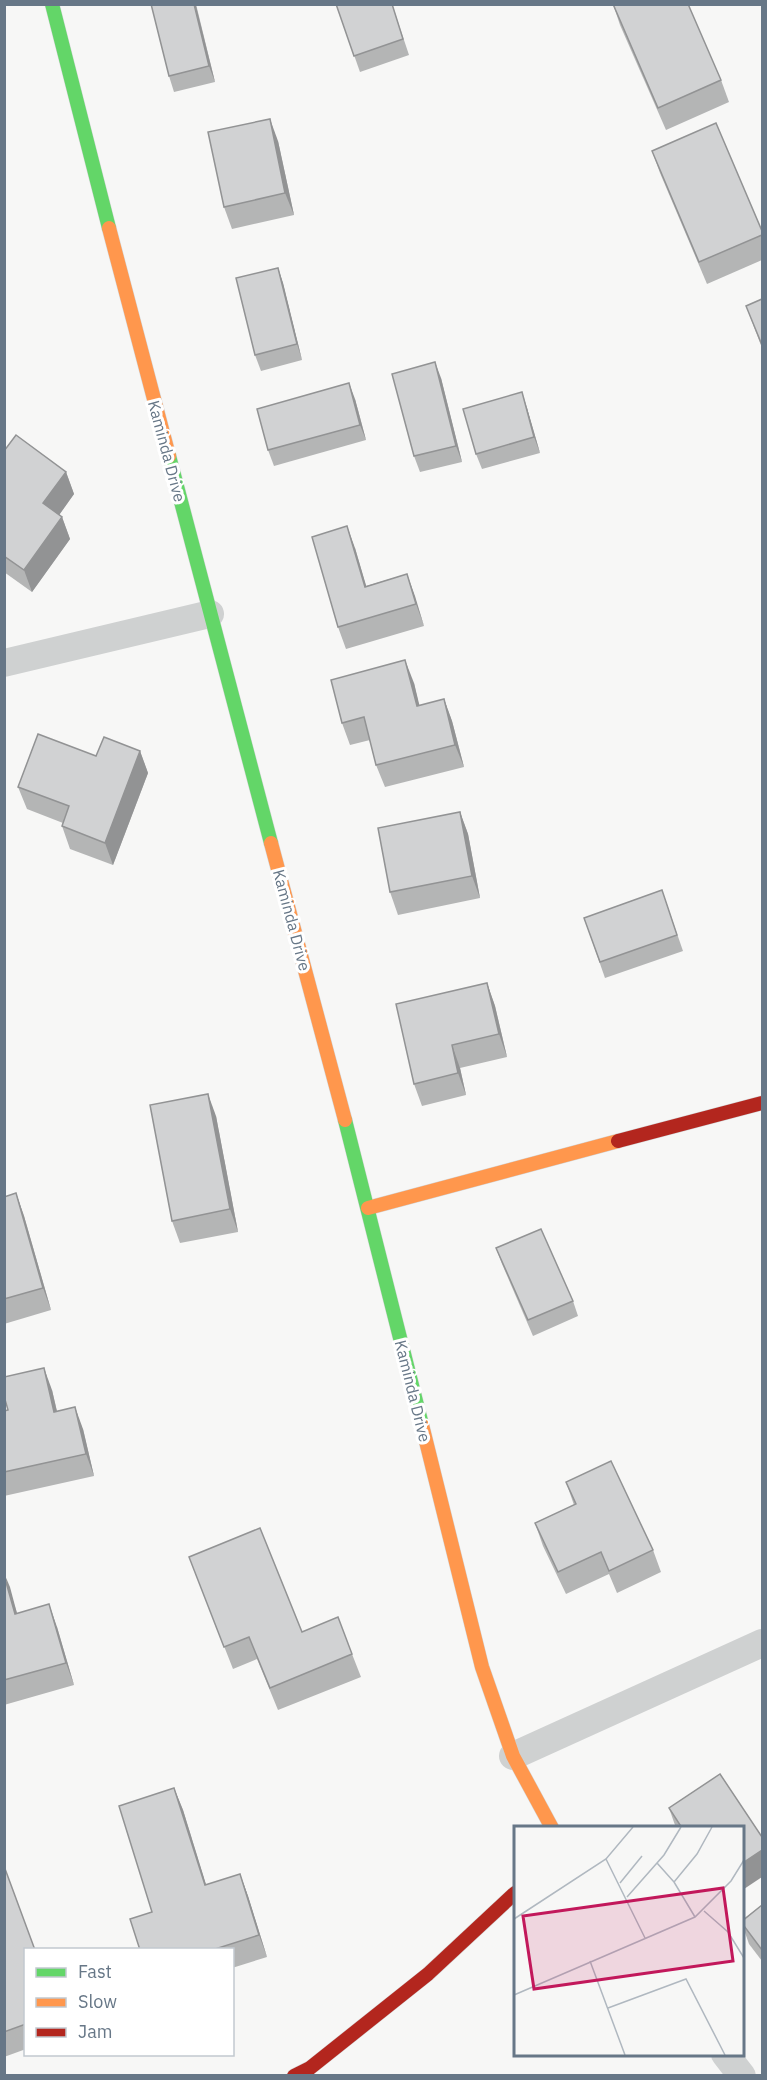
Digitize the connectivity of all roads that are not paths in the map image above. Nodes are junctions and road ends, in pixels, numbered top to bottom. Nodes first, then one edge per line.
1 (52, 4) edge
2 (210, 614) junction
3 (4, 663) edge
4 (762, 1103) edge
5 (368, 1208) junction
6 (762, 1643) edge
7 (513, 1756) junction
8 (551, 1826) edge
9 (514, 1894) edge
10 (726, 2056) edge
11 (294, 2076) edge
12 (742, 2076) edge

1 - 2 street, Kaminda Drive
2 - 3 street
2 - 5 street, Kaminda Drive
4 - 5 street
5 - 7 street, Kaminda Drive
6 - 7 street
7 - 8 street, Kaminda Drive
9 - 11 street
10 - 12 street

